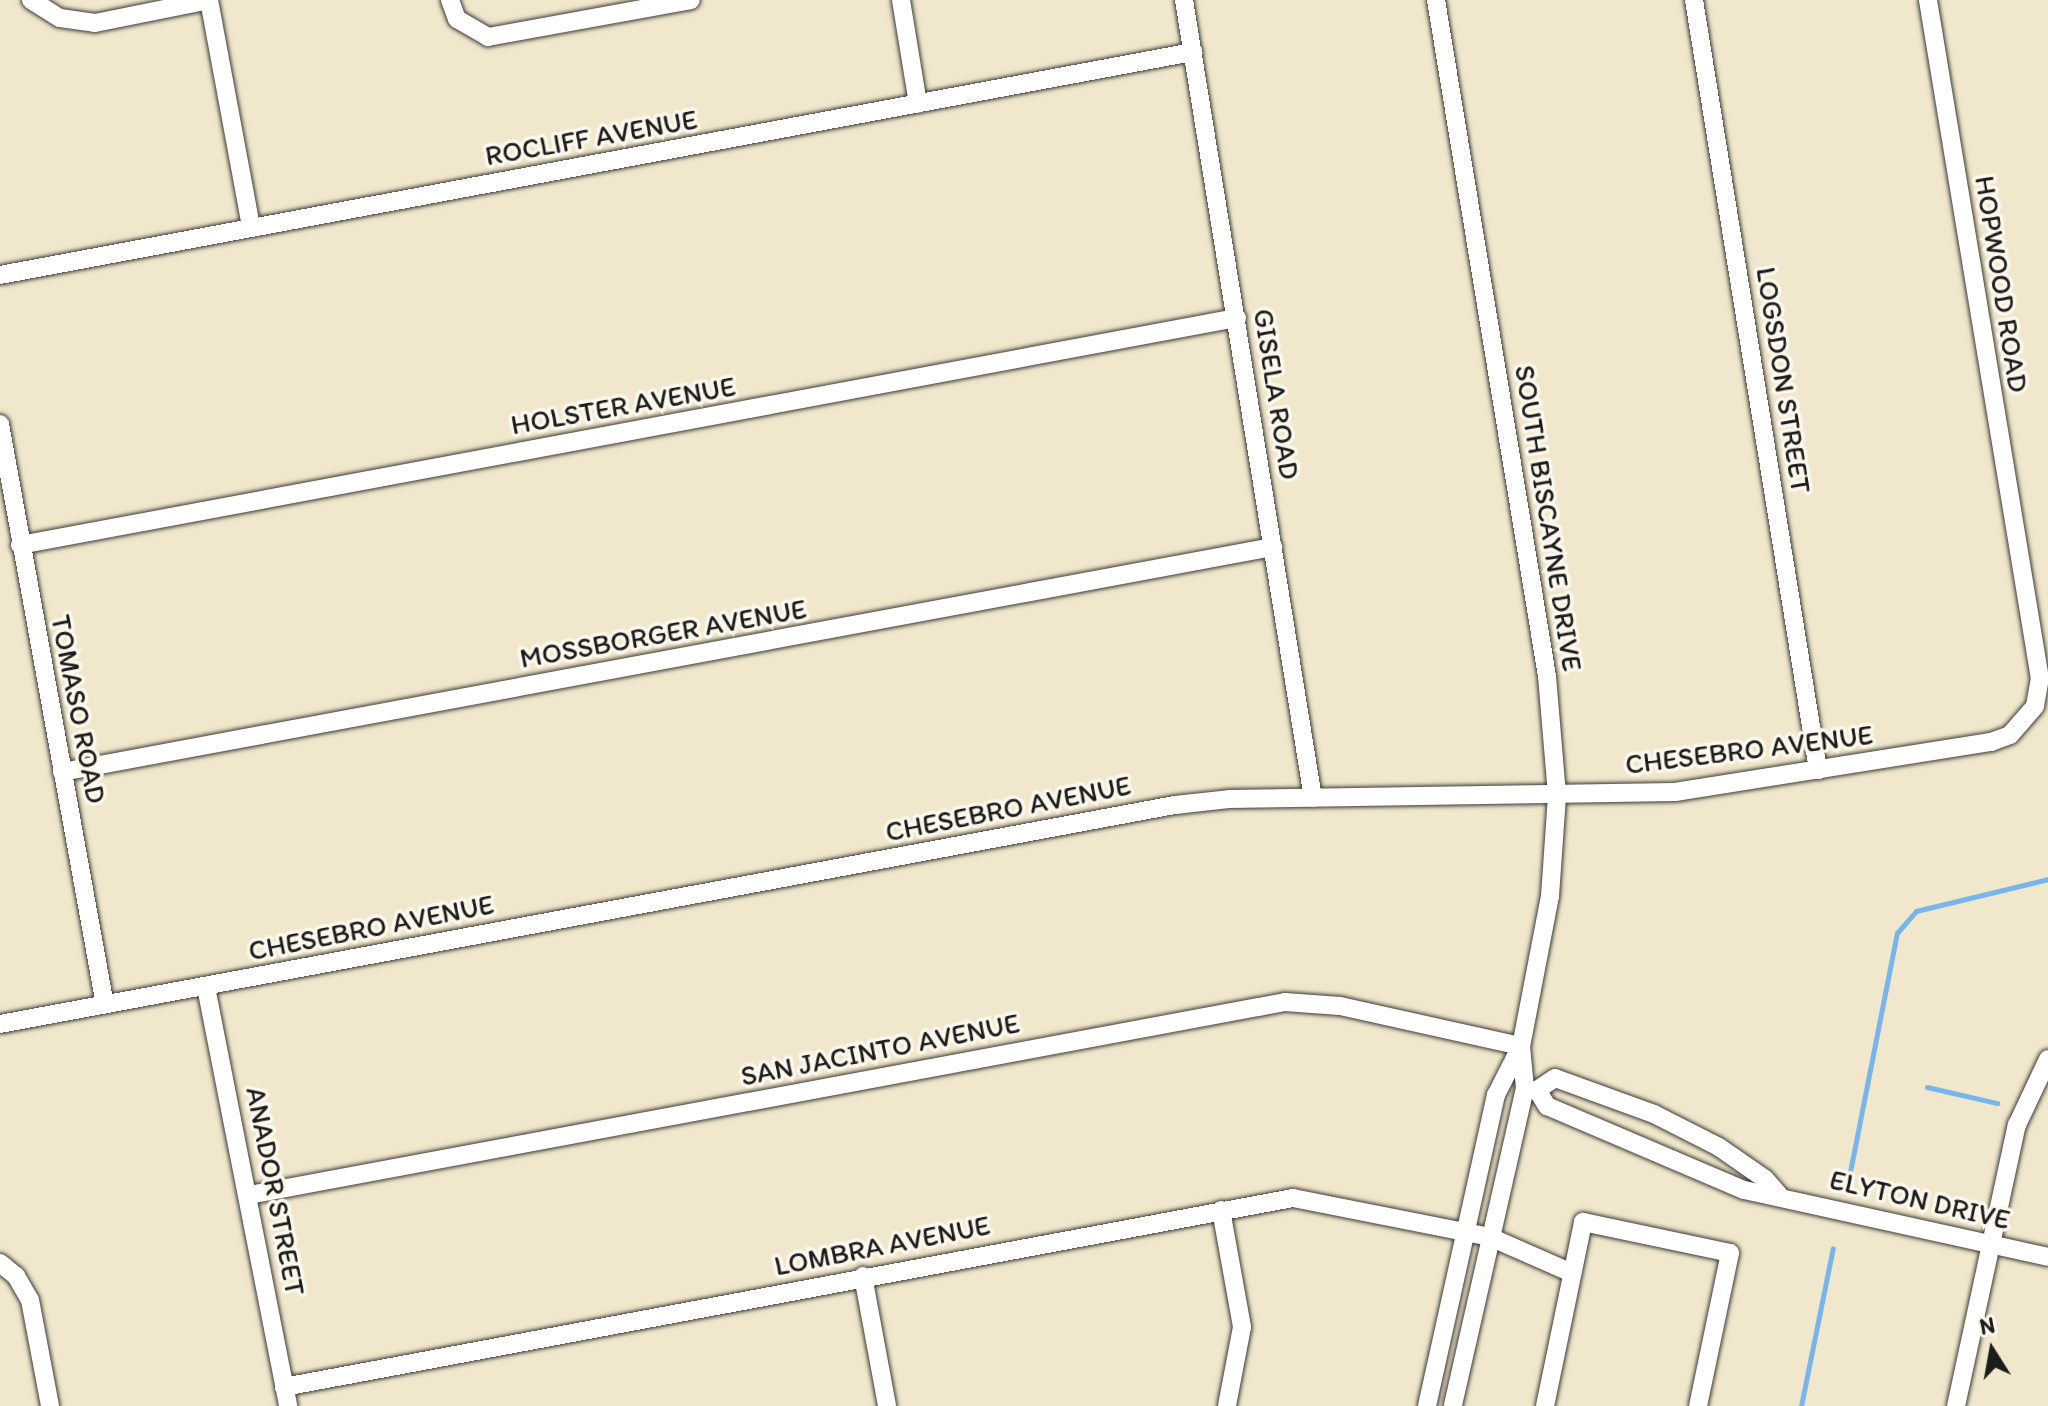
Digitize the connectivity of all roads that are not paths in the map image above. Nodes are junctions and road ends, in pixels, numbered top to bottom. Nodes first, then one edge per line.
1 (31, 0) edge
2 (209, 0) edge
3 (450, 0) edge
4 (691, 0) edge
5 (901, 0) edge
6 (1184, 0) edge
7 (1436, 0) edge
8 (1694, 0) edge
9 (1928, 0) edge
10 (1193, 52) junction
11 (918, 104) junction
12 (251, 227) junction
13 (0, 275) edge
14 (1237, 318) junction
15 (0, 424) edge
16 (20, 545) junction
17 (1273, 547) junction
18 (2028, 717) joint
19 (1818, 770) junction
20 (62, 772) junction
21 (1557, 796) junction
22 (1313, 798) junction
23 (206, 987) junction
24 (105, 1005) junction
25 (0, 1024) edge
26 (1521, 1046) junction
27 (2048, 1059) edge
28 (1503, 1082) junction
29 (1531, 1089) junction
30 (249, 1195) junction
31 (1779, 1195) junction
32 (1221, 1210) junction
33 (1467, 1232) junction
34 (1490, 1237) junction
35 (1991, 1244) junction
36 (2048, 1257) edge
37 (0, 1263) edge
38 (1572, 1273) junction
39 (863, 1276) junction
40 (284, 1387) junction
41 (50, 1406) edge
42 (288, 1406) edge
43 (887, 1406) edge
44 (1227, 1406) edge
45 (1427, 1406) edge
46 (1453, 1406) edge
47 (1545, 1406) edge
48 (1698, 1406) edge
49 (1956, 1406) edge

1 - 2 street
2 - 12 street
3 - 4 street
5 - 11 street
6 - 10 street, GISELA ROAD
7 - 21 street, SOUTH BISCAYNE DRIVE
8 - 19 street, LOGSDON STREET
9 - 18 street, HOPWOOD ROAD
10 - 11 street, ROCLIFF AVENUE
10 - 14 street, GISELA ROAD
11 - 12 street, ROCLIFF AVENUE
12 - 13 street, ROCLIFF AVENUE
14 - 16 street, HOLSTER AVENUE
14 - 17 street, GISELA ROAD
15 - 16 street, TOMASO ROAD
16 - 20 street, TOMASO ROAD
17 - 20 street, MOSSBORGER AVENUE
17 - 22 street, GISELA ROAD
18 - 19 street, CHESEBRO AVENUE
19 - 21 street, CHESEBRO AVENUE
20 - 24 street, TOMASO ROAD
21 - 22 street, CHESEBRO AVENUE
21 - 26 street, SOUTH BISCAYNE DRIVE
22 - 23 street, CHESEBRO AVENUE
23 - 24 street, CHESEBRO AVENUE
23 - 30 street, ANADOR STREET
24 - 25 street, CHESEBRO AVENUE
26 - 28 street, SOUTH BISCAYNE DRIVE
26 - 29 street, SOUTH BISCAYNE DRIVE
26 - 30 street, SAN JACINTO AVENUE
27 - 35 street
28 - 29 street
28 - 33 street, SOUTH BISCAYNE DRIVE
29 - 31 street, ELYTON DRIVE
29 - 31 street
29 - 34 street, SOUTH BISCAYNE DRIVE
30 - 40 street, ANADOR STREET
31 - 35 street, ELYTON DRIVE
32 - 33 street, LOMBRA AVENUE
32 - 39 street, LOMBRA AVENUE
32 - 44 street
33 - 34 street, LOMBRA AVENUE
33 - 45 street, SOUTH BISCAYNE DRIVE
34 - 38 street, LOMBRA AVENUE
34 - 46 street, SOUTH BISCAYNE DRIVE
35 - 36 street, ELYTON DRIVE
35 - 49 street
37 - 41 street
38 - 47 street
38 - 48 street
39 - 40 street, LOMBRA AVENUE
39 - 43 street
40 - 42 street, ANADOR STREET

